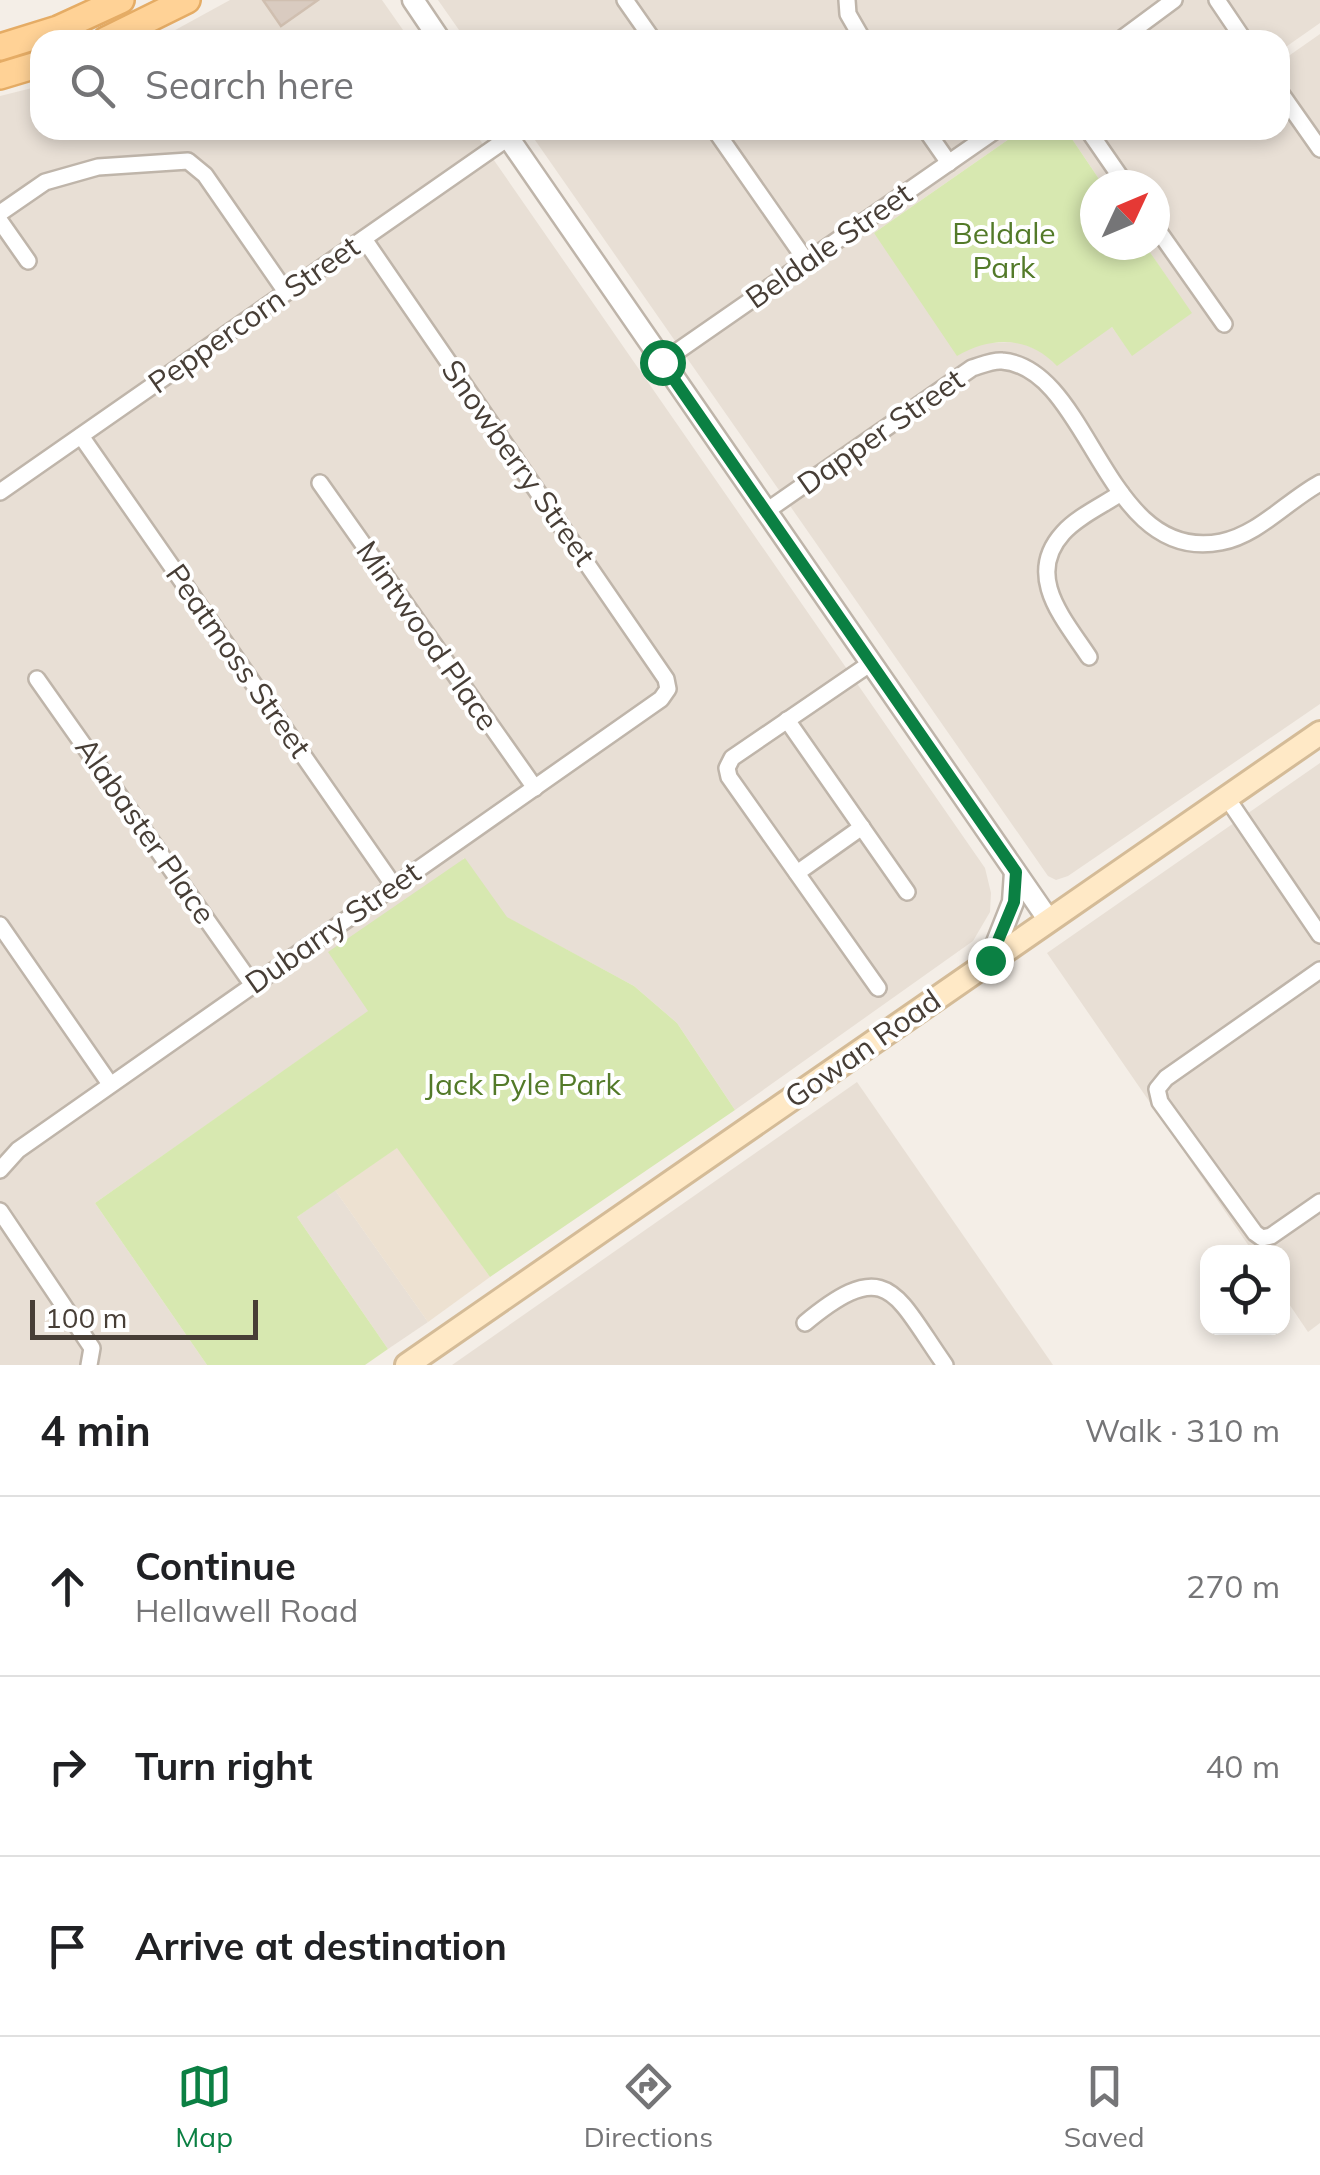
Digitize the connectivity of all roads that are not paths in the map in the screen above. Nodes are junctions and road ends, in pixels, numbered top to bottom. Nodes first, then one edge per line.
1 (121, 0) edge
2 (187, 0) edge
3 (413, 0) edge
4 (625, 0) edge
5 (847, 0) edge
6 (1174, 0) edge
7 (1217, 0) edge
8 (55, 30) edge
9 (126, 30) edge
10 (433, 30) edge
11 (646, 30) edge
12 (857, 30) edge
13 (1134, 30) edge
14 (1237, 30) edge
15 (30, 38) edge
16 (0, 47) edge
17 (30, 67) edge
18 (0, 76) edge
19 (1290, 106) edge
20 (497, 140) edge
21 (509, 140) edge
22 (722, 140) edge
23 (933, 140) edge
24 (982, 140) edge
25 (1095, 140) edge
26 (1320, 149) edge
27 (949, 163) junction
28 (1116, 170) edge
29 (0, 213) edge
30 (0, 222) edge
31 (364, 239) junction
32 (1170, 247) edge
33 (28, 262) dead end
34 (807, 262) junction
35 (286, 292) junction
36 (1224, 324) dead end
37 (662, 362) junction
38 (82, 436) junction
39 (320, 483) dead end
40 (1320, 483) edge
41 (0, 492) edge
42 (1121, 493) junction
43 (765, 512) junction
44 (1089, 657) dead end
45 (871, 663) junction
46 (37, 679) dead end
47 (668, 689) joint
48 (787, 720) junction
49 (1320, 733) edge
50 (535, 788) junction
51 (1227, 798) junction
52 (862, 827) junction
53 (1016, 872) junction
54 (797, 873) junction
55 (394, 886) junction
56 (908, 892) dead end
57 (1048, 919) junction
58 (0, 925) edge
59 (1320, 935) edge
60 (990, 960) junction
61 (1320, 970) edge
62 (252, 984) junction
63 (878, 988) dead end
64 (110, 1084) junction
65 (0, 1170) edge
66 (1320, 1202) edge
67 (0, 1211) edge
68 (805, 1323) dead end
69 (90, 1365) edge
70 (407, 1365) edge
71 (945, 1365) edge

1 - 8 main road
2 - 9 main road
3 - 10 street
4 - 11 street
5 - 12 street
6 - 13 street
7 - 14 street
15 - 16 main road
17 - 18 main road
19 - 26 street
20 - 31 street, Peppercorn Street
21 - 37 street
22 - 34 street
23 - 27 street
24 - 27 street, Beldale Street
25 - 28 street
27 - 34 street, Beldale Street
29 - 35 street
30 - 33 street
31 - 35 street, Peppercorn Street
31 - 47 street, Snowberry Street
32 - 36 street
34 - 37 street, Beldale Street
35 - 38 street, Peppercorn Street
37 - 43 street
38 - 41 street, Peppercorn Street
38 - 55 street, Peatmoss Street
39 - 50 street, Mintwood Place
40 - 42 street, Dapper Street
42 - 43 street, Dapper Street
42 - 44 street
43 - 45 street
45 - 48 street
45 - 53 street
46 - 62 street, Alabaster Place
47 - 50 street, Dubarry Street
48 - 52 street
48 - 54 street
49 - 51 main road, Gowan Road
50 - 55 street, Dubarry Street
51 - 57 main road, Gowan Road
51 - 59 street
52 - 54 street
52 - 56 street
53 - 57 street
53 - 60 street
54 - 63 street
55 - 62 street, Dubarry Street
57 - 60 main road, Gowan Road
58 - 64 street
60 - 70 main road, Gowan Road
61 - 66 street
62 - 64 street, Dubarry Street
64 - 65 street, Dubarry Street
67 - 69 street
68 - 71 street

